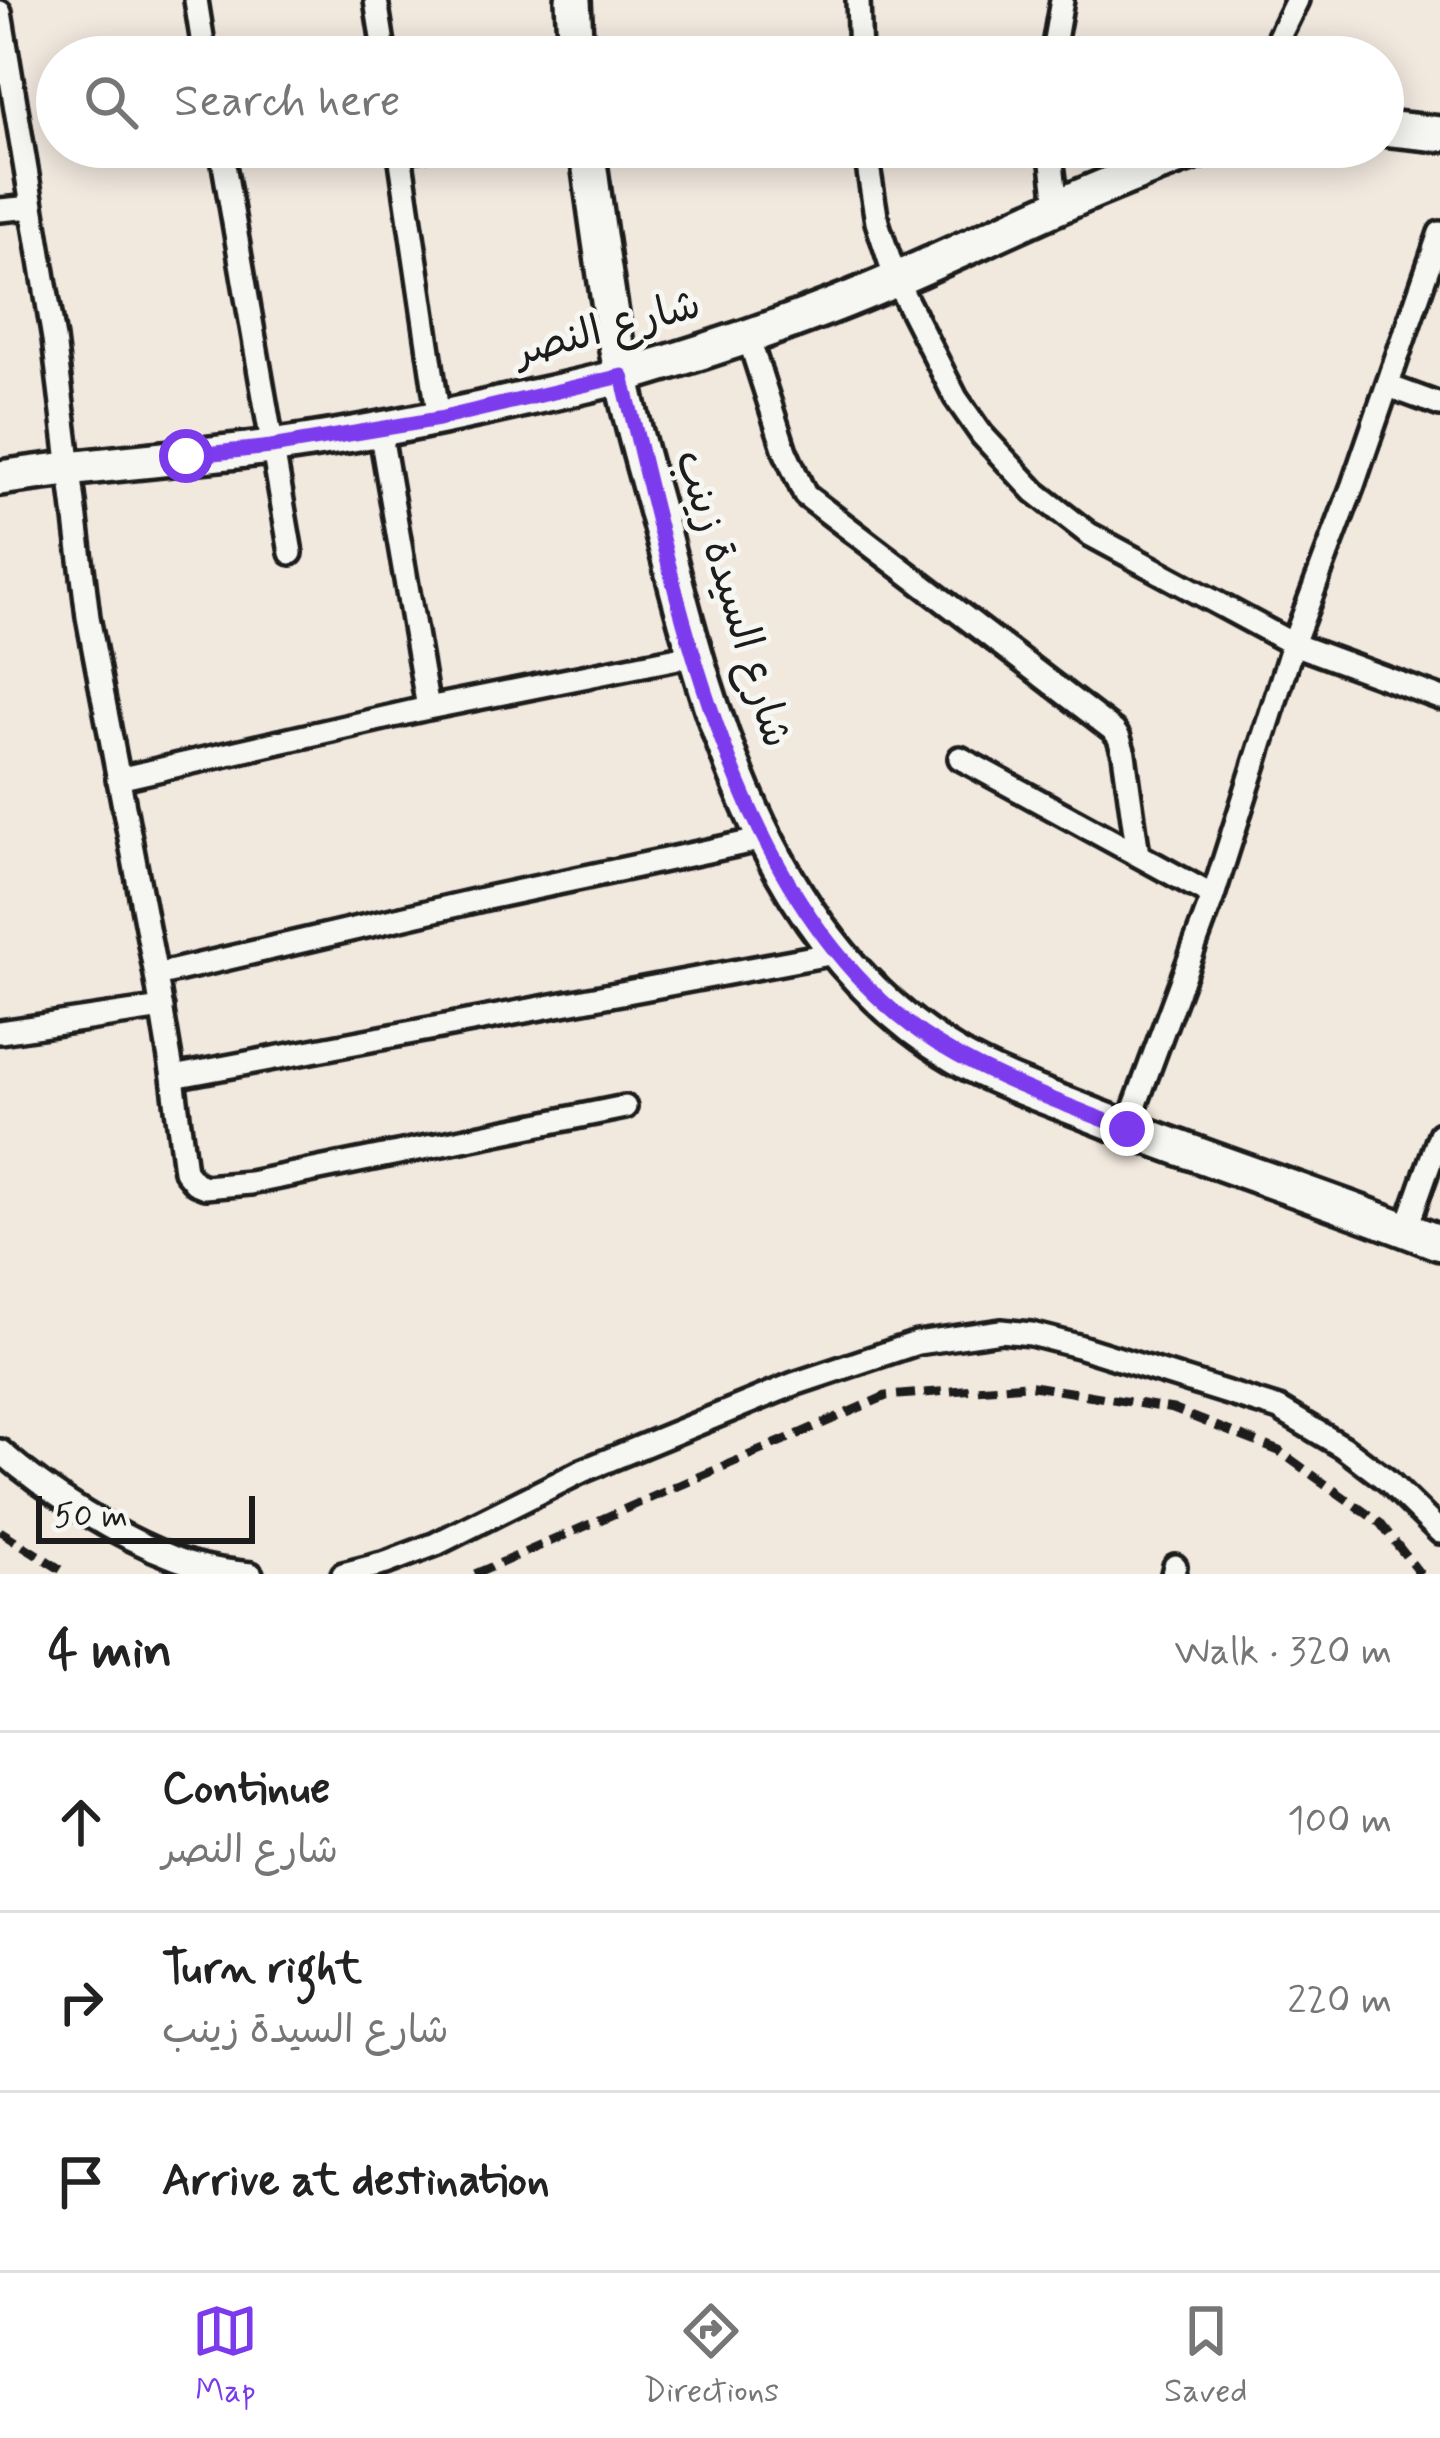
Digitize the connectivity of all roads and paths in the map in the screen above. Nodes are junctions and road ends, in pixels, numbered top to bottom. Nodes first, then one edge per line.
1 (196, 0) edge
2 (376, 0) edge
3 (573, 0) edge
4 (858, 0) edge
5 (1062, 0) edge
6 (1297, 0) edge
7 (0, 12) edge
8 (202, 36) edge
9 (382, 36) edge
10 (575, 36) edge
11 (859, 36) edge
12 (1056, 36) edge
13 (1280, 36) edge
14 (1404, 130) edge
15 (1440, 134) edge
16 (224, 168) edge
17 (403, 168) edge
18 (590, 168) edge
19 (869, 168) edge
20 (1053, 168) edge
21 (1146, 168) edge
22 (1057, 205) junction
23 (32, 206) junction
24 (0, 210) edge
25 (1440, 233) edge
26 (896, 280) junction
27 (748, 336) junction
28 (622, 376) junction
29 (1388, 386) junction
30 (1440, 405) edge
31 (439, 419) junction
32 (380, 429) junction
33 (271, 447) junction
34 (70, 467) junction
35 (0, 478) edge
36 (291, 553) dead end
37 (1294, 644) junction
38 (693, 655) junction
39 (1440, 698) edge
40 (428, 709) junction
41 (960, 758) dead end
42 (118, 779) junction
43 (764, 839) junction
44 (1138, 855) junction
45 (1213, 896) junction
46 (835, 953) junction
47 (156, 975) junction
48 (162, 1008) junction
49 (0, 1032) edge
50 (173, 1077) junction
51 (625, 1108) dead end
52 (1127, 1129) junction
53 (1440, 1134) edge
54 (1406, 1230) junction
55 (1440, 1243) edge
56 (0, 1451) edge
57 (1440, 1532) edge
58 (251, 1574) edge
59 (343, 1574) edge

1 - 8 street
2 - 9 street
3 - 10 street
4 - 11 street
5 - 12 street
6 - 13 street
7 - 23 street
14 - 15 street
16 - 33 street
17 - 31 street
18 - 28 street, شارع السيدة زينب
19 - 26 street
20 - 22 street
21 - 22 street, شارع النصر
22 - 26 street, شارع النصر
23 - 24 street
23 - 34 street
25 - 29 street
26 - 27 street, شارع النصر
26 - 37 street
27 - 28 street, شارع النصر
27 - 44 street
28 - 31 street, شارع النصر
28 - 38 street, شارع السيدة زينب
29 - 30 street
29 - 37 street
31 - 32 street, شارع النصر
32 - 33 street, شارع النصر
32 - 40 street
33 - 34 street, شارع النصر
33 - 36 street
34 - 35 street, شارع النصر
34 - 42 street
37 - 39 street
37 - 45 street
38 - 40 street
38 - 43 street, شارع السيدة زينب
40 - 42 street
41 - 44 street
42 - 47 street
43 - 46 street, شارع السيدة زينب
43 - 47 street
44 - 45 street
45 - 52 street
46 - 50 street
46 - 52 street, شارع السيدة زينب
47 - 48 street
48 - 49 street
48 - 50 street
50 - 51 street
52 - 54 street, شارع السيدة زينب
53 - 54 street
54 - 55 street, شارع السيدة زينب
56 - 58 street
57 - 59 street

